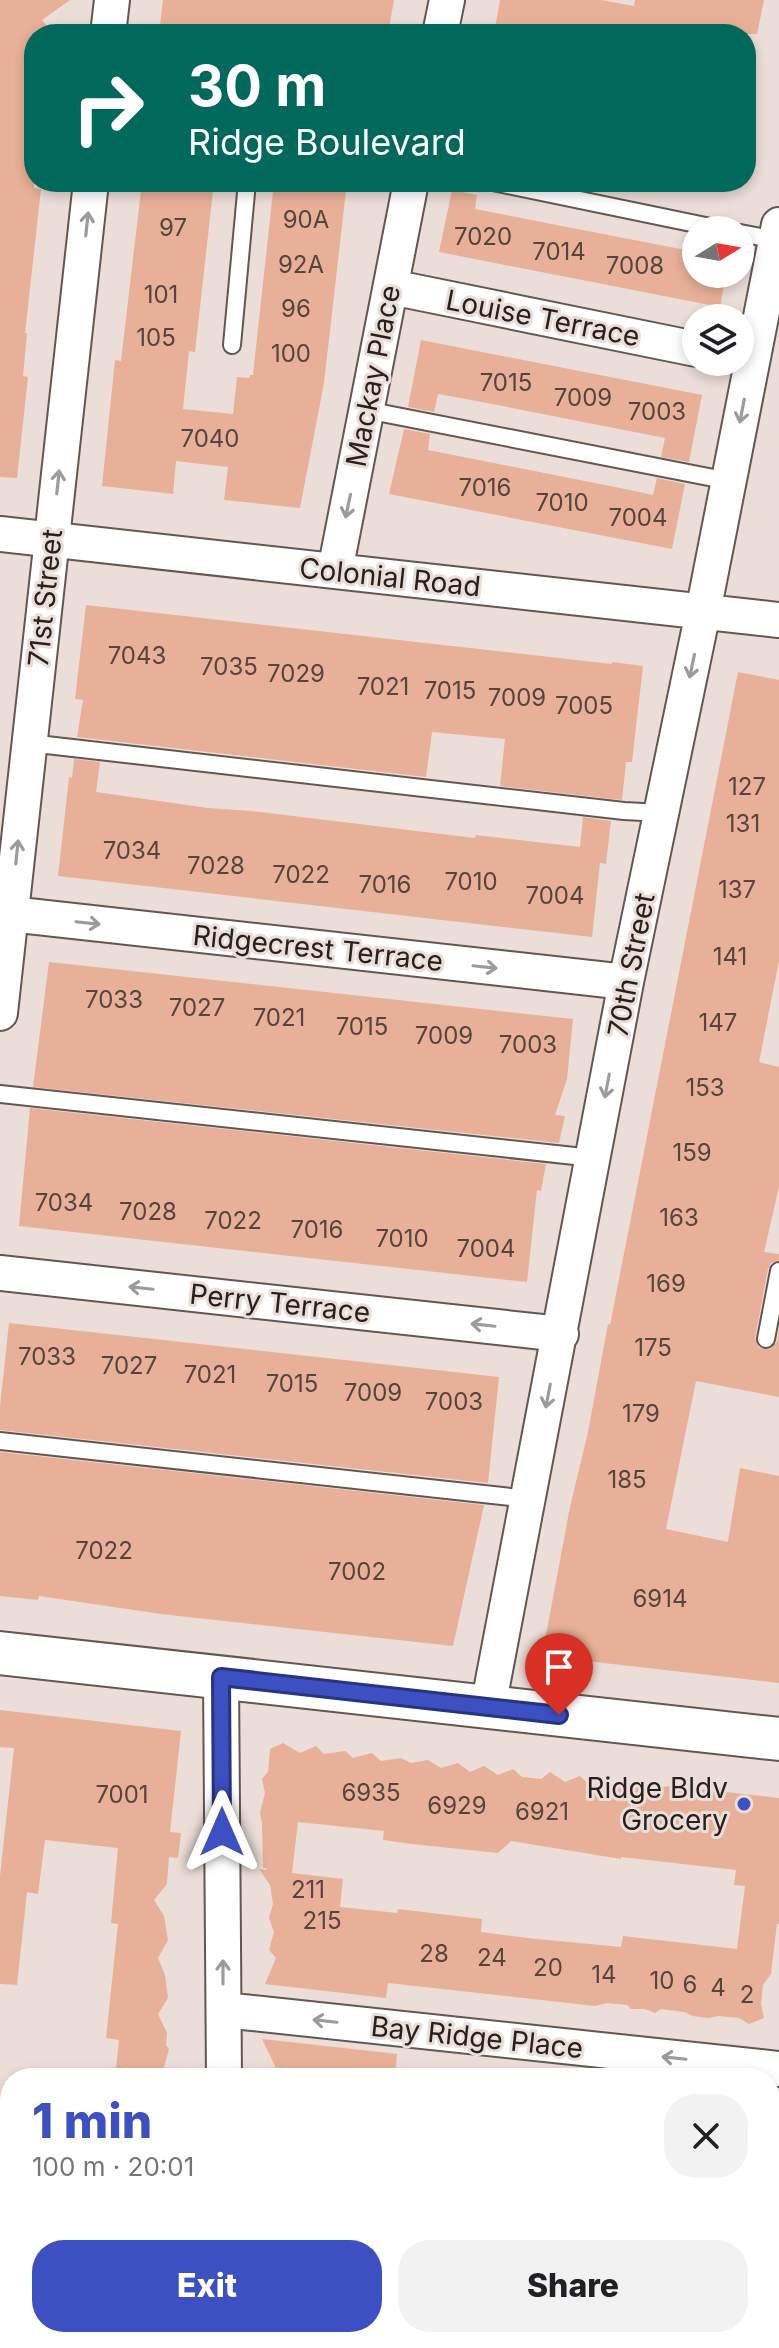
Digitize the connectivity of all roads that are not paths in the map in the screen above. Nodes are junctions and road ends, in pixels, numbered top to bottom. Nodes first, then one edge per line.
1 (112, 0) edge
2 (447, 0) edge
3 (109, 24) edge
4 (442, 24) edge
5 (90, 192) edge
6 (246, 192) edge
7 (409, 192) edge
8 (541, 192) edge
9 (682, 221) edge
10 (778, 232) edge
11 (754, 233) edge
12 (391, 287) junction
13 (754, 327) edge
14 (232, 345) dead end
15 (682, 346) edge
16 (744, 376) edge
17 (366, 410) junction
18 (729, 481) junction
19 (0, 534) edge
20 (52, 539) junction
21 (335, 571) junction
22 (703, 612) junction
23 (779, 620) edge
24 (29, 743) junction
25 (662, 813) junction
26 (10, 914) junction
27 (626, 982) junction
28 (0, 1013) edge
29 (0, 1094) edge
30 (593, 1158) junction
31 (779, 1271) edge
32 (0, 1273) edge
33 (561, 1334) junction
34 (766, 1339) dead end
35 (0, 1441) edge
36 (529, 1499) junction
37 (0, 1653) edge
38 (221, 1677) junction
39 (488, 1707) junction
40 (779, 1739) edge
41 (224, 2010) junction
42 (224, 2068) edge
43 (770, 2068) edge

1 - 3 street
2 - 4 street
20 -> 5 street, 71st Street
6 - 14 lane
7 - 12 street, Mackay Place
8 - 9 lane
10 - 11 lane
10 - 13 street, 70th Street
12 - 15 street, Louise Terrace
12 - 17 street, Mackay Place
16 -> 18 street, 70th Street
17 - 18 lane
17 -> 21 street, Mackay Place
18 - 22 street, 70th Street
19 - 20 street, Colonial Road
20 - 21 street, Colonial Road
20 - 24 street, 71st Street
21 - 22 street, Colonial Road
22 - 23 street, Colonial Road
22 -> 25 street, 70th Street
24 - 25 lane
26 -> 24 street, 71st Street
25 - 27 street, 70th Street
26 -> 27 street, Ridgecrest Terrace
26 - 28 street, 71st Street
27 -> 30 street, 70th Street
29 - 30 lane
30 - 33 street, 70th Street
31 - 34 lane
33 -> 32 street, Perry Terrace
33 -> 36 street, 70th Street
35 - 36 lane
36 - 39 street, 70th Street
37 - 38 street
38 - 39 street
41 -> 38 street
39 - 40 street
41 - 42 street
43 -> 41 street, Bay Ridge Place

